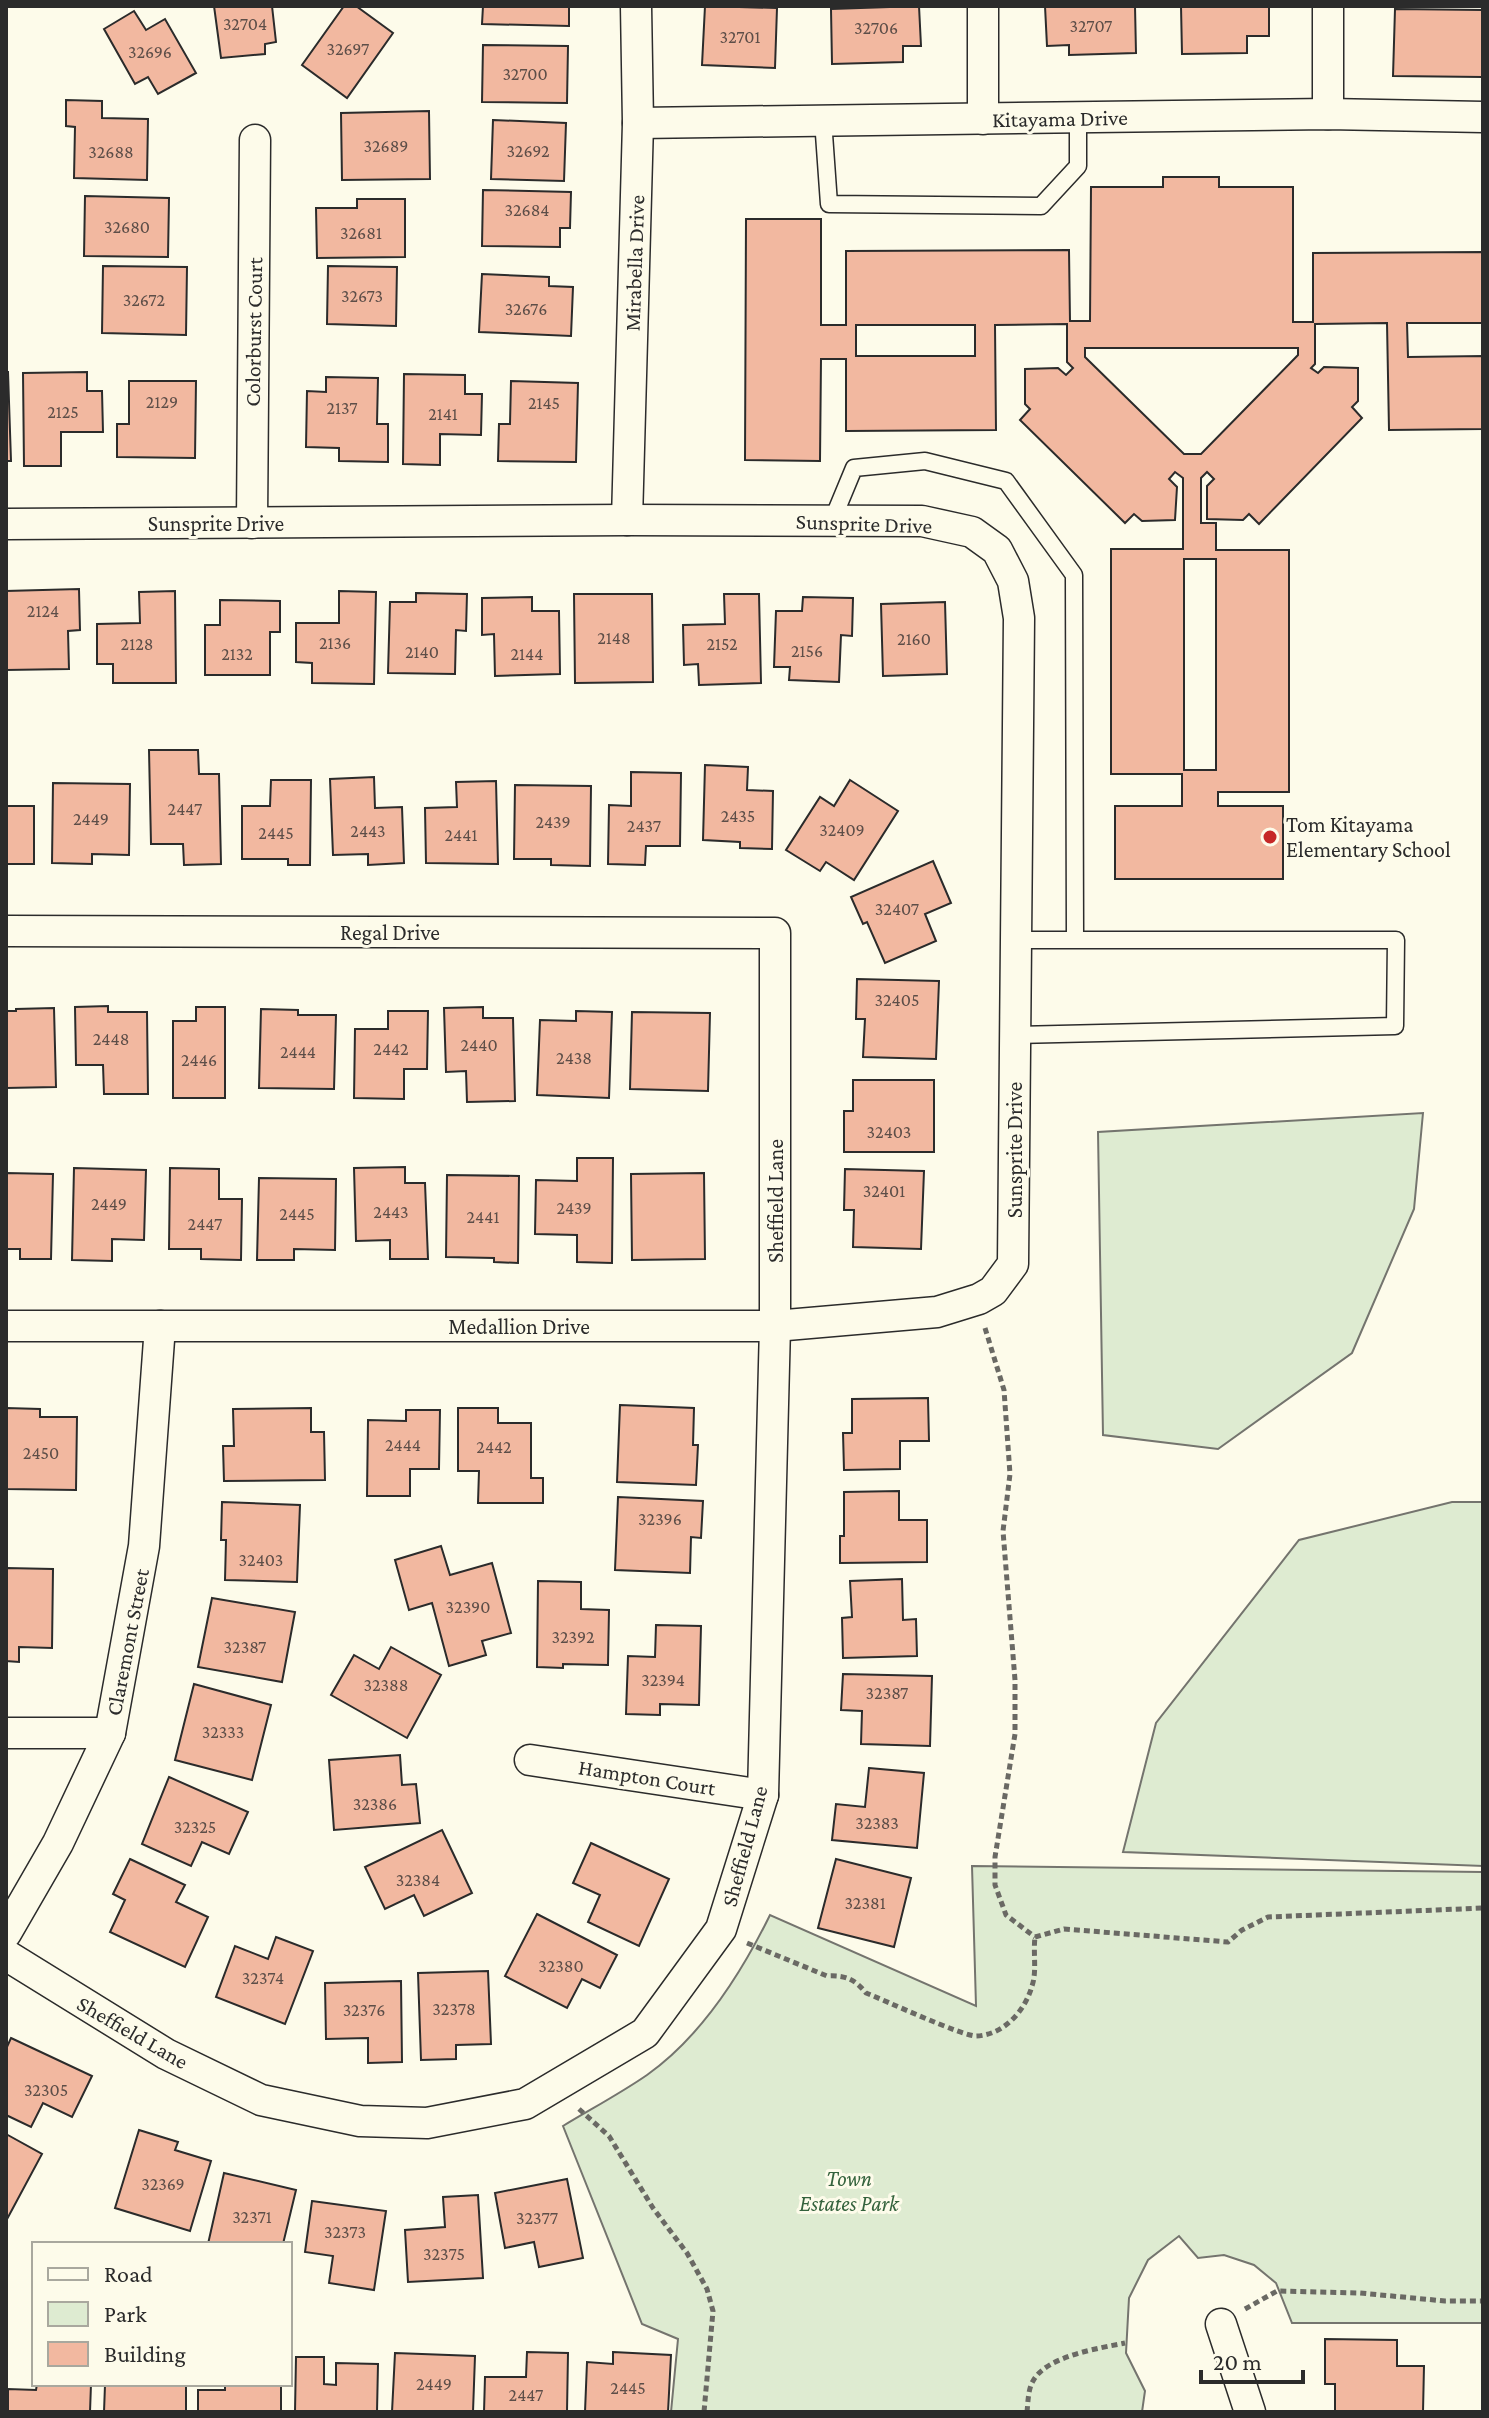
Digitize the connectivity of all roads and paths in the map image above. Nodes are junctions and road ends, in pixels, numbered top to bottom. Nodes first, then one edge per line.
1 (636, 6) edge
2 (983, 6) edge
3 (1328, 6) edge
4 (1328, 114) junction
5 (1483, 117) edge
6 (1078, 118) junction
7 (983, 119) junction
8 (823, 120) junction
9 (638, 123) junction
10 (255, 140) dead end
11 (627, 520) junction
12 (832, 521) junction
13 (252, 523) junction
14 (6, 524) edge
15 (6, 931) edge
16 (775, 933) joint
17 (1075, 939) junction
18 (1015, 940) junction
19 (1015, 1035) junction
20 (1013, 1264) joint
21 (979, 1299) junction
22 (6, 1326) edge
23 (160, 1326) junction
24 (775, 1326) junction
25 (6, 1733) edge
26 (110, 1733) junction
27 (530, 1760) dead end
28 (763, 1795) junction
29 (1483, 1908) edge
30 (721, 1929) junction
31 (6, 1933) edge
32 (1035, 1937) junction
33 (6, 1955) edge
34 (554, 2087) junction
35 (1483, 2301) edge
36 (1221, 2324) joint
37 (1125, 2343) dead end
38 (704, 2412) edge
39 (1027, 2412) edge
40 (1250, 2412) edge

1 - 9 street, Mirabella Drive
2 - 7 street
3 - 4 street
4 - 5 street, Kitayama Drive
4 - 6 street, Kitayama Drive
6 - 7 street, Kitayama Drive
6 - 8 lane
7 - 8 street, Kitayama Drive
8 - 9 street, Kitayama Drive
9 - 11 street, Mirabella Drive
10 - 13 street, Colorburst Court
11 - 12 street, Sunsprite Drive
11 - 13 street, Sunsprite Drive
12 - 17 lane
12 - 18 street, Sunsprite Drive
13 - 14 street, Sunsprite Drive
15 - 16 street, Regal Drive
16 - 24 street, Sheffield Lane
17 - 18 lane
17 - 19 lane
18 - 19 street, Sunsprite Drive
19 - 20 street, Sunsprite Drive
20 - 21 street, Medallion Drive
21 - 24 street, Medallion Drive
21 - 32 path
22 - 23 street, Medallion Drive
23 - 24 street, Medallion Drive
23 - 26 street, Claremont Street
24 - 28 street, Sheffield Lane
25 - 26 street
26 - 31 street, Claremont Street
27 - 28 street, Hampton Court
28 - 30 street, Sheffield Lane
29 - 32 path
30 - 32 path
30 - 34 street, Sheffield Lane
33 - 34 street, Sheffield Lane
34 - 38 path
35 - 36 path
36 - 40 street
37 - 39 path

